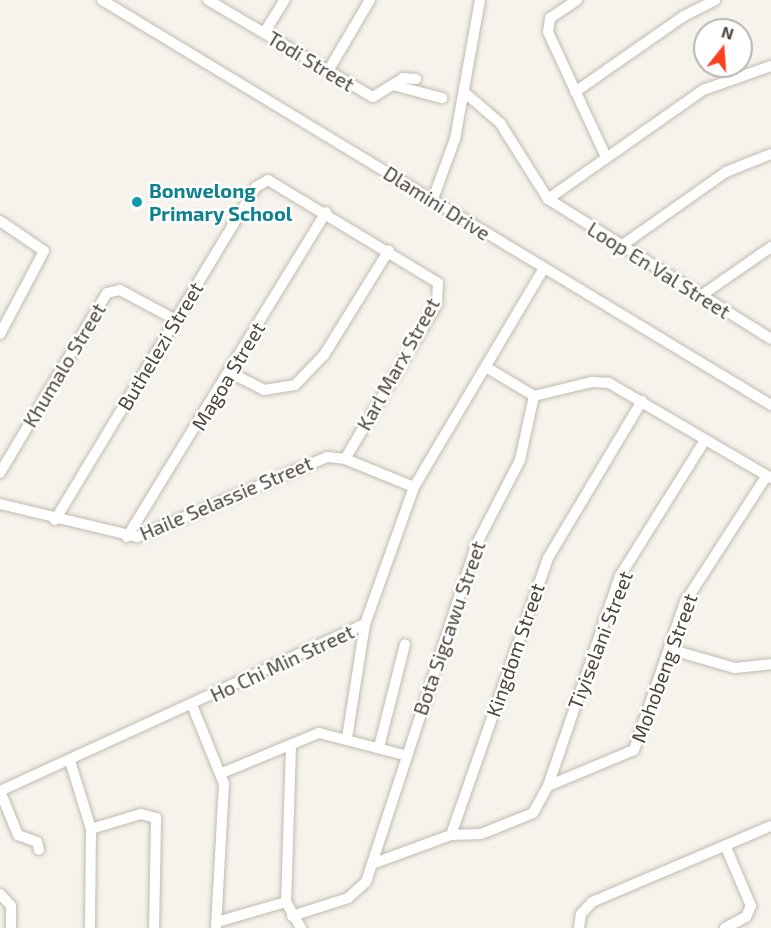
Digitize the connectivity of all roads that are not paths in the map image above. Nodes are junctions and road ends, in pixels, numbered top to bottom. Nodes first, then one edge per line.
1 (208, 0) edge
2 (285, 0) edge
3 (370, 0) edge
4 (480, 0) edge
5 (577, 0) edge
6 (715, 0) edge
7 (108, 2) edge
8 (264, 33) junction
9 (771, 66) edge
10 (328, 71) junction
11 (416, 79) dead end
12 (393, 85) junction
13 (464, 92) junction
14 (575, 92) junction
15 (442, 98) dead end
16 (771, 154) edge
17 (606, 157) junction
18 (271, 180) joint
19 (548, 198) junction
20 (433, 199) junction
21 (326, 212) junction
22 (0, 222) edge
23 (621, 246) junction
24 (771, 247) edge
25 (388, 250) junction
26 (543, 270) junction
27 (702, 295) junction
28 (176, 320) junction
29 (0, 334) edge
30 (771, 339) edge
31 (486, 368) junction
32 (231, 373) junction
33 (534, 396) junction
34 (642, 401) junction
35 (771, 405) edge
36 (705, 440) junction
37 (345, 459) junction
38 (0, 473) edge
39 (768, 477) edge
40 (414, 487) junction
41 (0, 504) edge
42 (55, 520) junction
43 (127, 537) junction
44 (365, 624) junction
45 (405, 645) dead end
46 (669, 649) junction
47 (771, 664) edge
48 (192, 705) junction
49 (346, 738) junction
50 (291, 746) junction
51 (379, 747) junction
52 (404, 755) junction
53 (70, 761) junction
54 (222, 773) junction
55 (548, 786) junction
56 (0, 791) edge
57 (771, 826) edge
58 (91, 829) junction
59 (451, 835) junction
60 (726, 845) junction
61 (39, 850) dead end
62 (372, 864) junction
63 (0, 894) edge
64 (286, 902) junction
65 (292, 916) junction
66 (216, 925) edge
67 (11, 928) edge
68 (90, 928) edge
69 (154, 928) edge
70 (301, 928) edge
71 (579, 928) edge
72 (725, 928) edge

1 - 8 street, Todi Street
2 - 8 street
3 - 10 street
4 - 13 street
5 - 14 street
6 - 14 street
7 - 20 street, Dlamini Drive
8 - 10 street, Todi Street
9 - 17 street
10 - 12 street, Todi Street
11 - 12 street, Todi Street
12 - 15 street
13 - 19 street, Loop En Val Street
13 - 20 street
14 - 17 street
16 - 23 street
17 - 19 street
18 - 21 street, Karl Marx Street
18 - 28 street, Buthelezi Street
19 - 23 street, Loop En Val Street
20 - 26 street, Dlamini Drive
21 - 25 street, Karl Marx Street
21 - 32 street, Magoa Street
22 - 29 street
23 - 27 street, Loop En Val Street
24 - 27 street
25 - 32 street
25 - 37 street, Karl Marx Street
26 - 31 street, Ho Chi Min Street
26 - 35 street, Dlamini Drive
27 - 30 street, Loop En Val Street
28 - 38 street, Khumalo Street
28 - 42 street, Buthelezi Street
31 - 33 street
31 - 40 street, Ho Chi Min Street
32 - 43 street, Magoa Street
33 - 34 street
33 - 52 street, Bota Sigcawu Street
34 - 36 street
34 - 59 street, Kingdom Street
36 - 39 street
36 - 55 street, Tiyiselani Street
37 - 40 street, Haile Selassie Street
37 - 43 street, Haile Selassie Street
39 - 46 street, Mohobeng Street
40 - 44 street, Ho Chi Min Street
41 - 42 street, Haile Selassie Street
42 - 43 street, Haile Selassie Street
44 - 48 street, Ho Chi Min Street
44 - 49 street
45 - 51 street
46 - 47 street
46 - 55 street, Mohobeng Street
48 - 53 street, Ho Chi Min Street
48 - 54 street
49 - 50 street
49 - 51 street
50 - 54 street
50 - 64 street
51 - 52 street
52 - 62 street, Bota Sigcawu Street
53 - 56 street, Ho Chi Min Street
53 - 58 street
54 - 66 street
55 - 59 street, Tiyiselani Street
56 - 61 street
57 - 60 street
58 - 68 street
58 - 69 street
59 - 62 street
60 - 71 street
60 - 72 street
62 - 65 street, Bota Sigcawu Street
63 - 67 street
64 - 65 street
64 - 66 street
65 - 70 street

